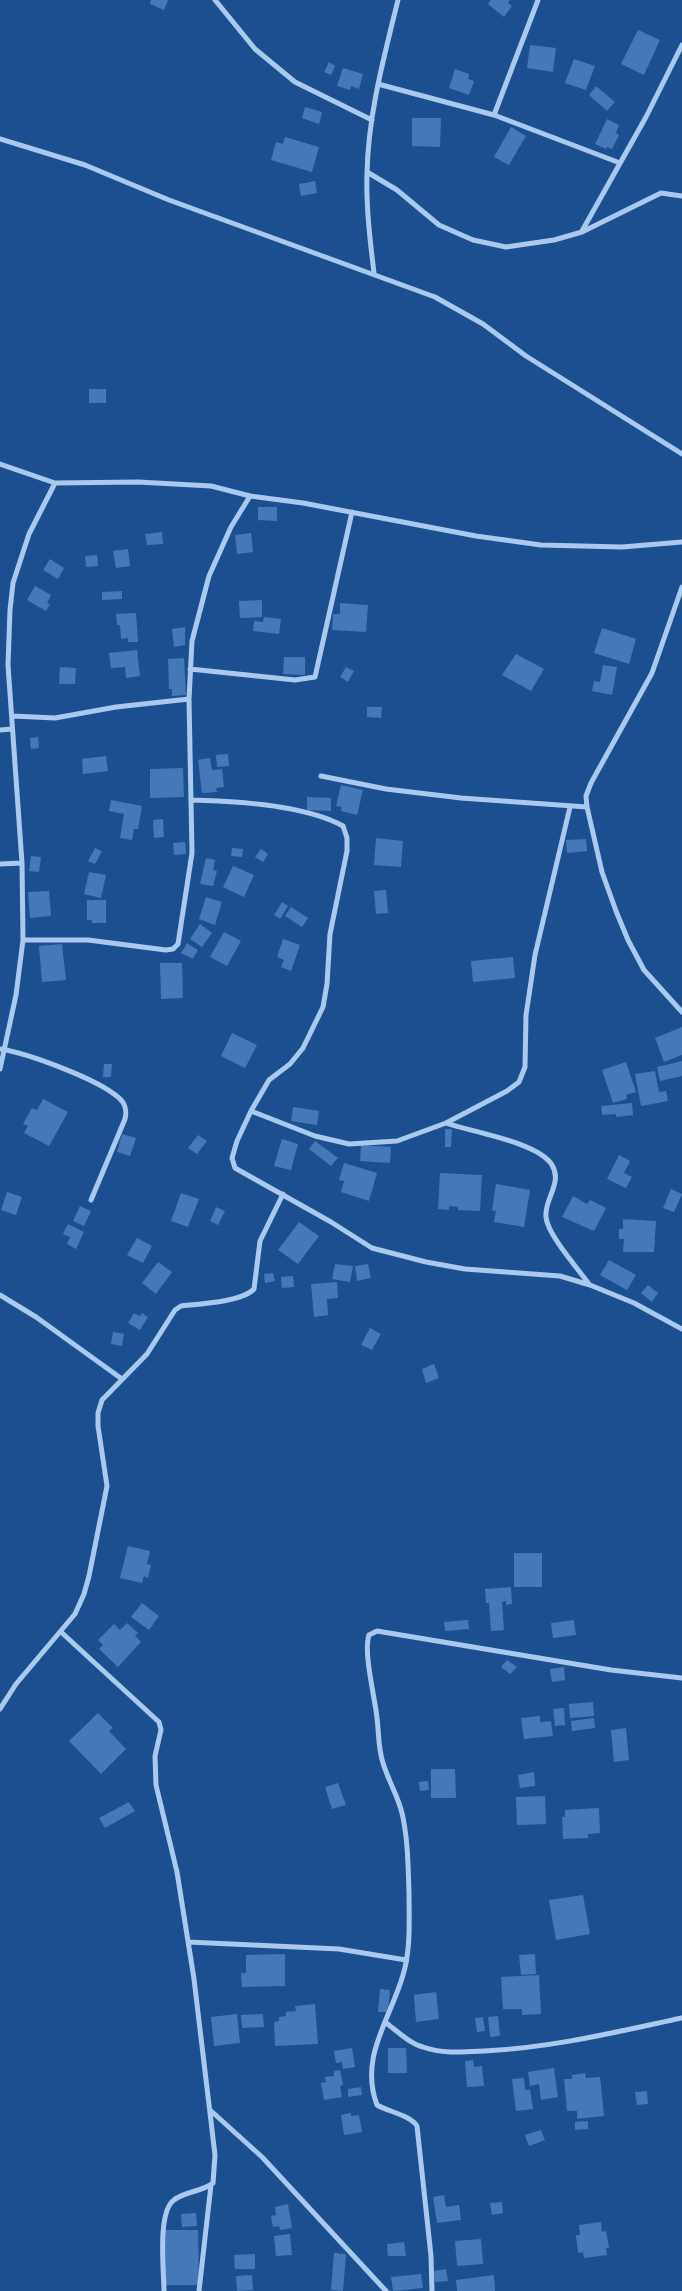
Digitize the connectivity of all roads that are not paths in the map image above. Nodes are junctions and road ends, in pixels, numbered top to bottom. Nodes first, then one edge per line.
1 (215, 0) edge
2 (398, 0) edge
3 (538, 0) edge
4 (682, 46) edge
5 (378, 84) junction
6 (494, 115) junction
7 (372, 120) junction
8 (0, 139) edge
9 (620, 163) junction
10 (367, 172) junction
11 (682, 196) edge
12 (582, 232) junction
13 (374, 273) junction
14 (682, 454) edge
15 (0, 464) edge
16 (54, 483) junction
17 (250, 496) junction
18 (352, 512) junction
19 (682, 542) edge
20 (682, 587) edge
21 (190, 669) junction
22 (189, 699) junction
23 (13, 716) junction
24 (12, 729) junction
25 (0, 730) edge
26 (321, 776) dead end
27 (192, 800) junction
28 (570, 807) junction
29 (588, 807) junction
30 (22, 863) junction
31 (0, 864) edge
32 (23, 940) junction
33 (682, 1012) edge
34 (2, 1050) edge
35 (0, 1069) edge
36 (251, 1111) junction
37 (446, 1123) junction
38 (283, 1194) junction
39 (91, 1200) dead end
40 (590, 1285) junction
41 (0, 1295) edge
42 (682, 1329) edge
43 (122, 1380) junction
44 (61, 1632) junction
45 (682, 1678) edge
46 (0, 1709) edge
47 (188, 1942) junction
48 (406, 1960) junction
49 (682, 2018) edge
50 (385, 2022) junction
51 (210, 2110) junction
52 (211, 2185) junction
53 (164, 2291) edge
54 (199, 2291) edge
55 (386, 2291) edge
56 (432, 2291) edge

1 - 7 street
2 - 5 street
3 - 6 street
4 - 9 street
5 - 6 street
5 - 7 street
6 - 9 street
7 - 10 street
8 - 13 street
9 - 12 street
10 - 12 street
10 - 13 street
11 - 12 street
13 - 14 street
15 - 16 street
16 - 17 street
16 - 23 street
17 - 18 street
17 - 21 street
18 - 19 street
18 - 21 street
20 - 29 street
21 - 22 street
22 - 23 street
22 - 27 street
23 - 24 street
24 - 25 street
24 - 30 street
26 - 28 street
27 - 32 street
27 - 36 street
28 - 29 street
28 - 37 street
29 - 33 street
30 - 31 street
30 - 32 street
32 - 34 street
34 - 35 street
34 - 39 street
36 - 37 street
36 - 38 street
37 - 40 street
38 - 40 street
38 - 43 street
40 - 42 street
41 - 43 street
43 - 44 street
44 - 46 street
44 - 47 street
45 - 48 street
47 - 48 street
47 - 51 street
48 - 50 street
49 - 50 street
50 - 56 street
51 - 52 street
51 - 55 street
52 - 53 street
52 - 54 street

